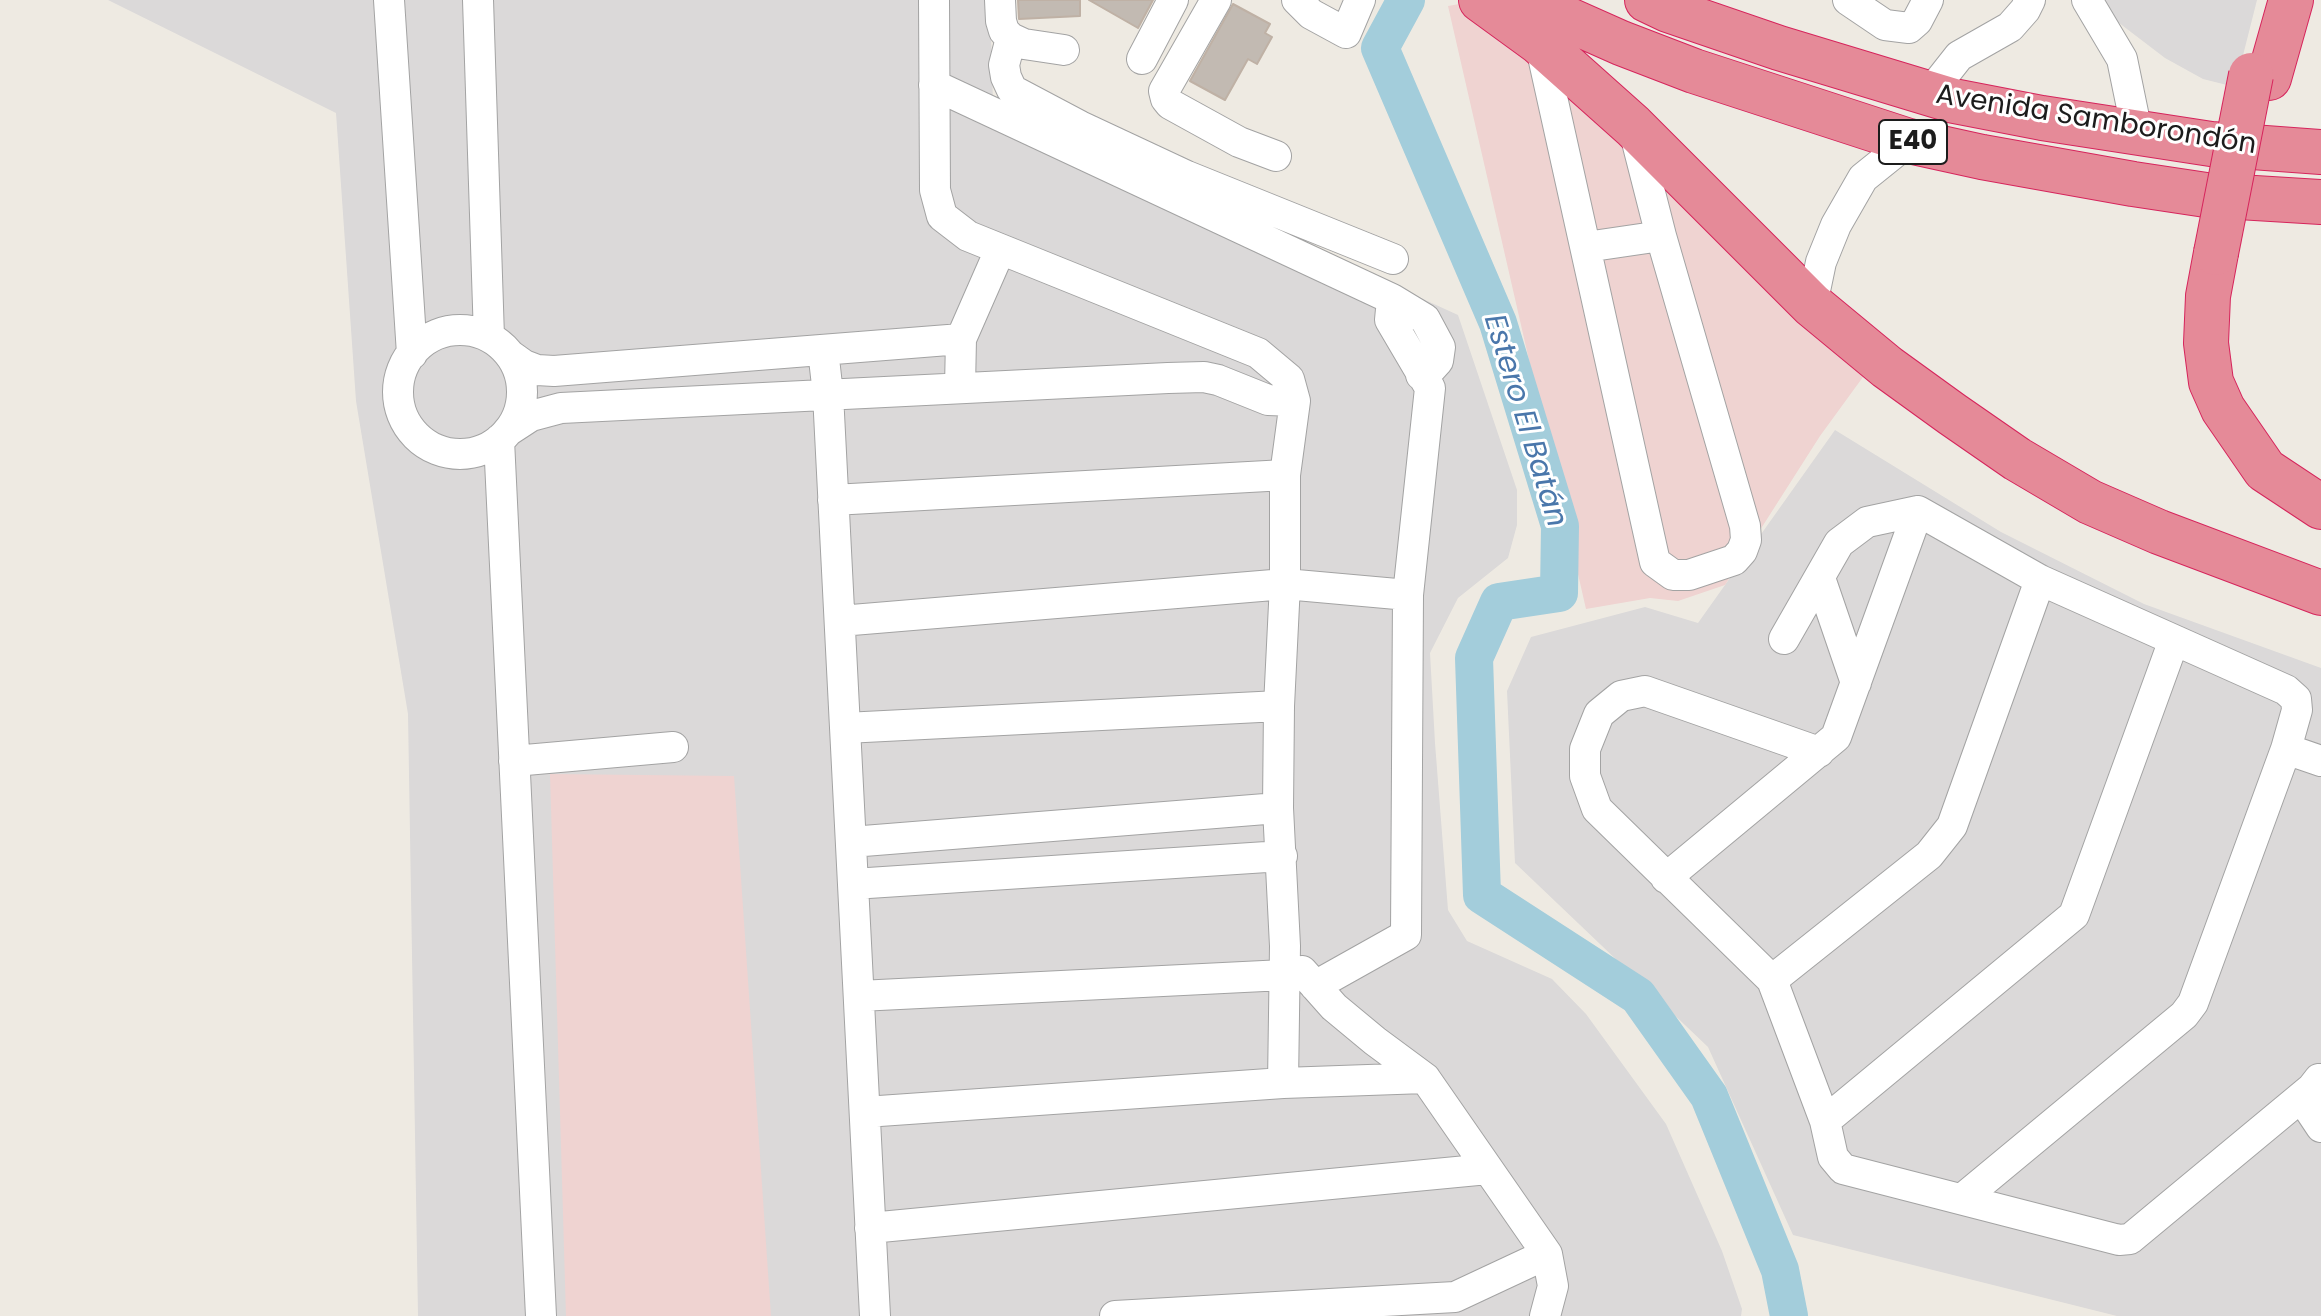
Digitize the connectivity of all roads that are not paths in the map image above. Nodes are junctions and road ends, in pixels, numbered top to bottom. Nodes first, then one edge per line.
1 (389, 0) edge
2 (478, 0) edge
3 (934, 0) edge
4 (1000, 0) edge
5 (1173, 0) edge
6 (1216, 0) edge
7 (1297, 0) edge
8 (1360, 0) edge
9 (1481, 0) edge
10 (1524, 0) edge
11 (1848, 0) edge
12 (1928, 0) edge
13 (2030, 0) edge
14 (2087, 0) edge
15 (2270, 0) edge
16 (2291, 0) edge
17 (1662, 3) edge
18 (1011, 38) junction
19 (1540, 43) junction
20 (1064, 50) dead end
21 (1142, 59) dead end
22 (2260, 76) junction
23 (934, 85) junction
24 (1929, 94) junction
25 (1633, 126) junction
26 (2137, 132) junction
27 (1909, 141) junction
28 (2321, 152) edge
29 (1276, 156) dead end
30 (2321, 202) edge
31 (1661, 236) junction
32 (1586, 247) junction
33 (1000, 250) junction
34 (2222, 254) junction
35 (1393, 259) dead end
36 (1812, 305) junction
37 (961, 339) junction
38 (499, 346) junction
39 (823, 350) junction
40 (412, 354) junction
41 (960, 387) junction
42 (828, 394) junction
43 (1295, 401) junction
44 (503, 436) junction
45 (1285, 475) junction
46 (2321, 489) edge
47 (833, 500) junction
48 (2321, 507) edge
49 (1918, 511) junction
50 (1820, 578) junction
51 (2040, 580) junction
52 (1285, 584) junction
53 (2321, 593) edge
54 (1408, 595) junction
55 (840, 621) junction
56 (1784, 639) dead end
57 (2174, 640) junction
58 (1856, 683) junction
59 (1279, 706) junction
60 (845, 728) junction
61 (673, 747) dead end
62 (2286, 749) junction
63 (1819, 752) junction
64 (514, 761) junction
65 (2321, 761) edge
66 (1278, 808) junction
67 (851, 842) junction
68 (1282, 856) junction
69 (1666, 878) junction
70 (853, 884) junction
71 (1285, 961) junction
72 (1772, 980) junction
73 (1315, 986) junction
74 (859, 996) junction
75 (1425, 1078) junction
76 (2316, 1082) edge
77 (1283, 1083) junction
78 (865, 1112) junction
79 (1825, 1121) junction
80 (2321, 1127) edge
81 (1488, 1169) junction
82 (1962, 1199) junction
83 (870, 1228) junction
84 (1547, 1254) junction
85 (541, 1316) edge
86 (875, 1316) edge
87 (1115, 1316) edge
88 (1545, 1316) edge

1 - 40 street
2 - 38 street
3 - 23 street
4 - 18 street
5 - 21 street
6 - 29 street
7 - 8 street
9 - 19 highway
10 - 27 highway, Avenida Samborondón / E40
11 - 12 street
13 - 24 street
14 - 26 street
15 - 22 highway
16 - 22 highway
17 - 24 highway, Avenida Samborondón / E40
18 - 20 street
18 - 35 street
19 - 25 highway
19 - 32 street
22 - 34 highway
23 - 33 street
23 - 54 street
24 - 26 highway, Avenida Samborondón / E40
25 - 31 street
25 - 36 highway
26 - 28 highway, Avenida Samborondón / E40
27 - 30 highway, Avenida Samborondón / E40
27 - 36 street
31 - 32 street
31 - 32 street
33 - 37 street
33 - 43 street
34 - 46 highway
34 - 48 highway
36 - 53 highway
37 - 39 street
37 - 41 street
38 - 39 street
38 - 40 street
38 - 44 street
39 - 42 street
40 - 44 street
41 - 42 street
41 - 43 street
42 - 44 street
42 - 47 street
43 - 45 street
44 - 64 street
45 - 47 street
45 - 52 street
47 - 55 street
49 - 50 street
49 - 51 street
49 - 58 street
50 - 56 street
50 - 58 street
51 - 57 street
51 - 72 street
52 - 54 street
52 - 55 street
52 - 59 street
54 - 73 street
55 - 60 street
57 - 62 street
57 - 79 street
58 - 63 street
59 - 60 street
59 - 66 street
60 - 67 street
61 - 64 street
62 - 65 street
62 - 82 street
63 - 69 street
63 - 69 street
64 - 85 street
66 - 67 street
66 - 68 street
67 - 70 street
68 - 70 street
68 - 71 street
69 - 72 street
70 - 74 street
71 - 73 street
71 - 74 street
71 - 77 street
72 - 79 street
73 - 75 street
74 - 78 street
75 - 77 street
75 - 81 street
76 - 80 street
76 - 82 street
77 - 78 street
78 - 83 street
79 - 82 street
81 - 83 street
81 - 84 street
83 - 86 street
84 - 87 street
84 - 88 street

